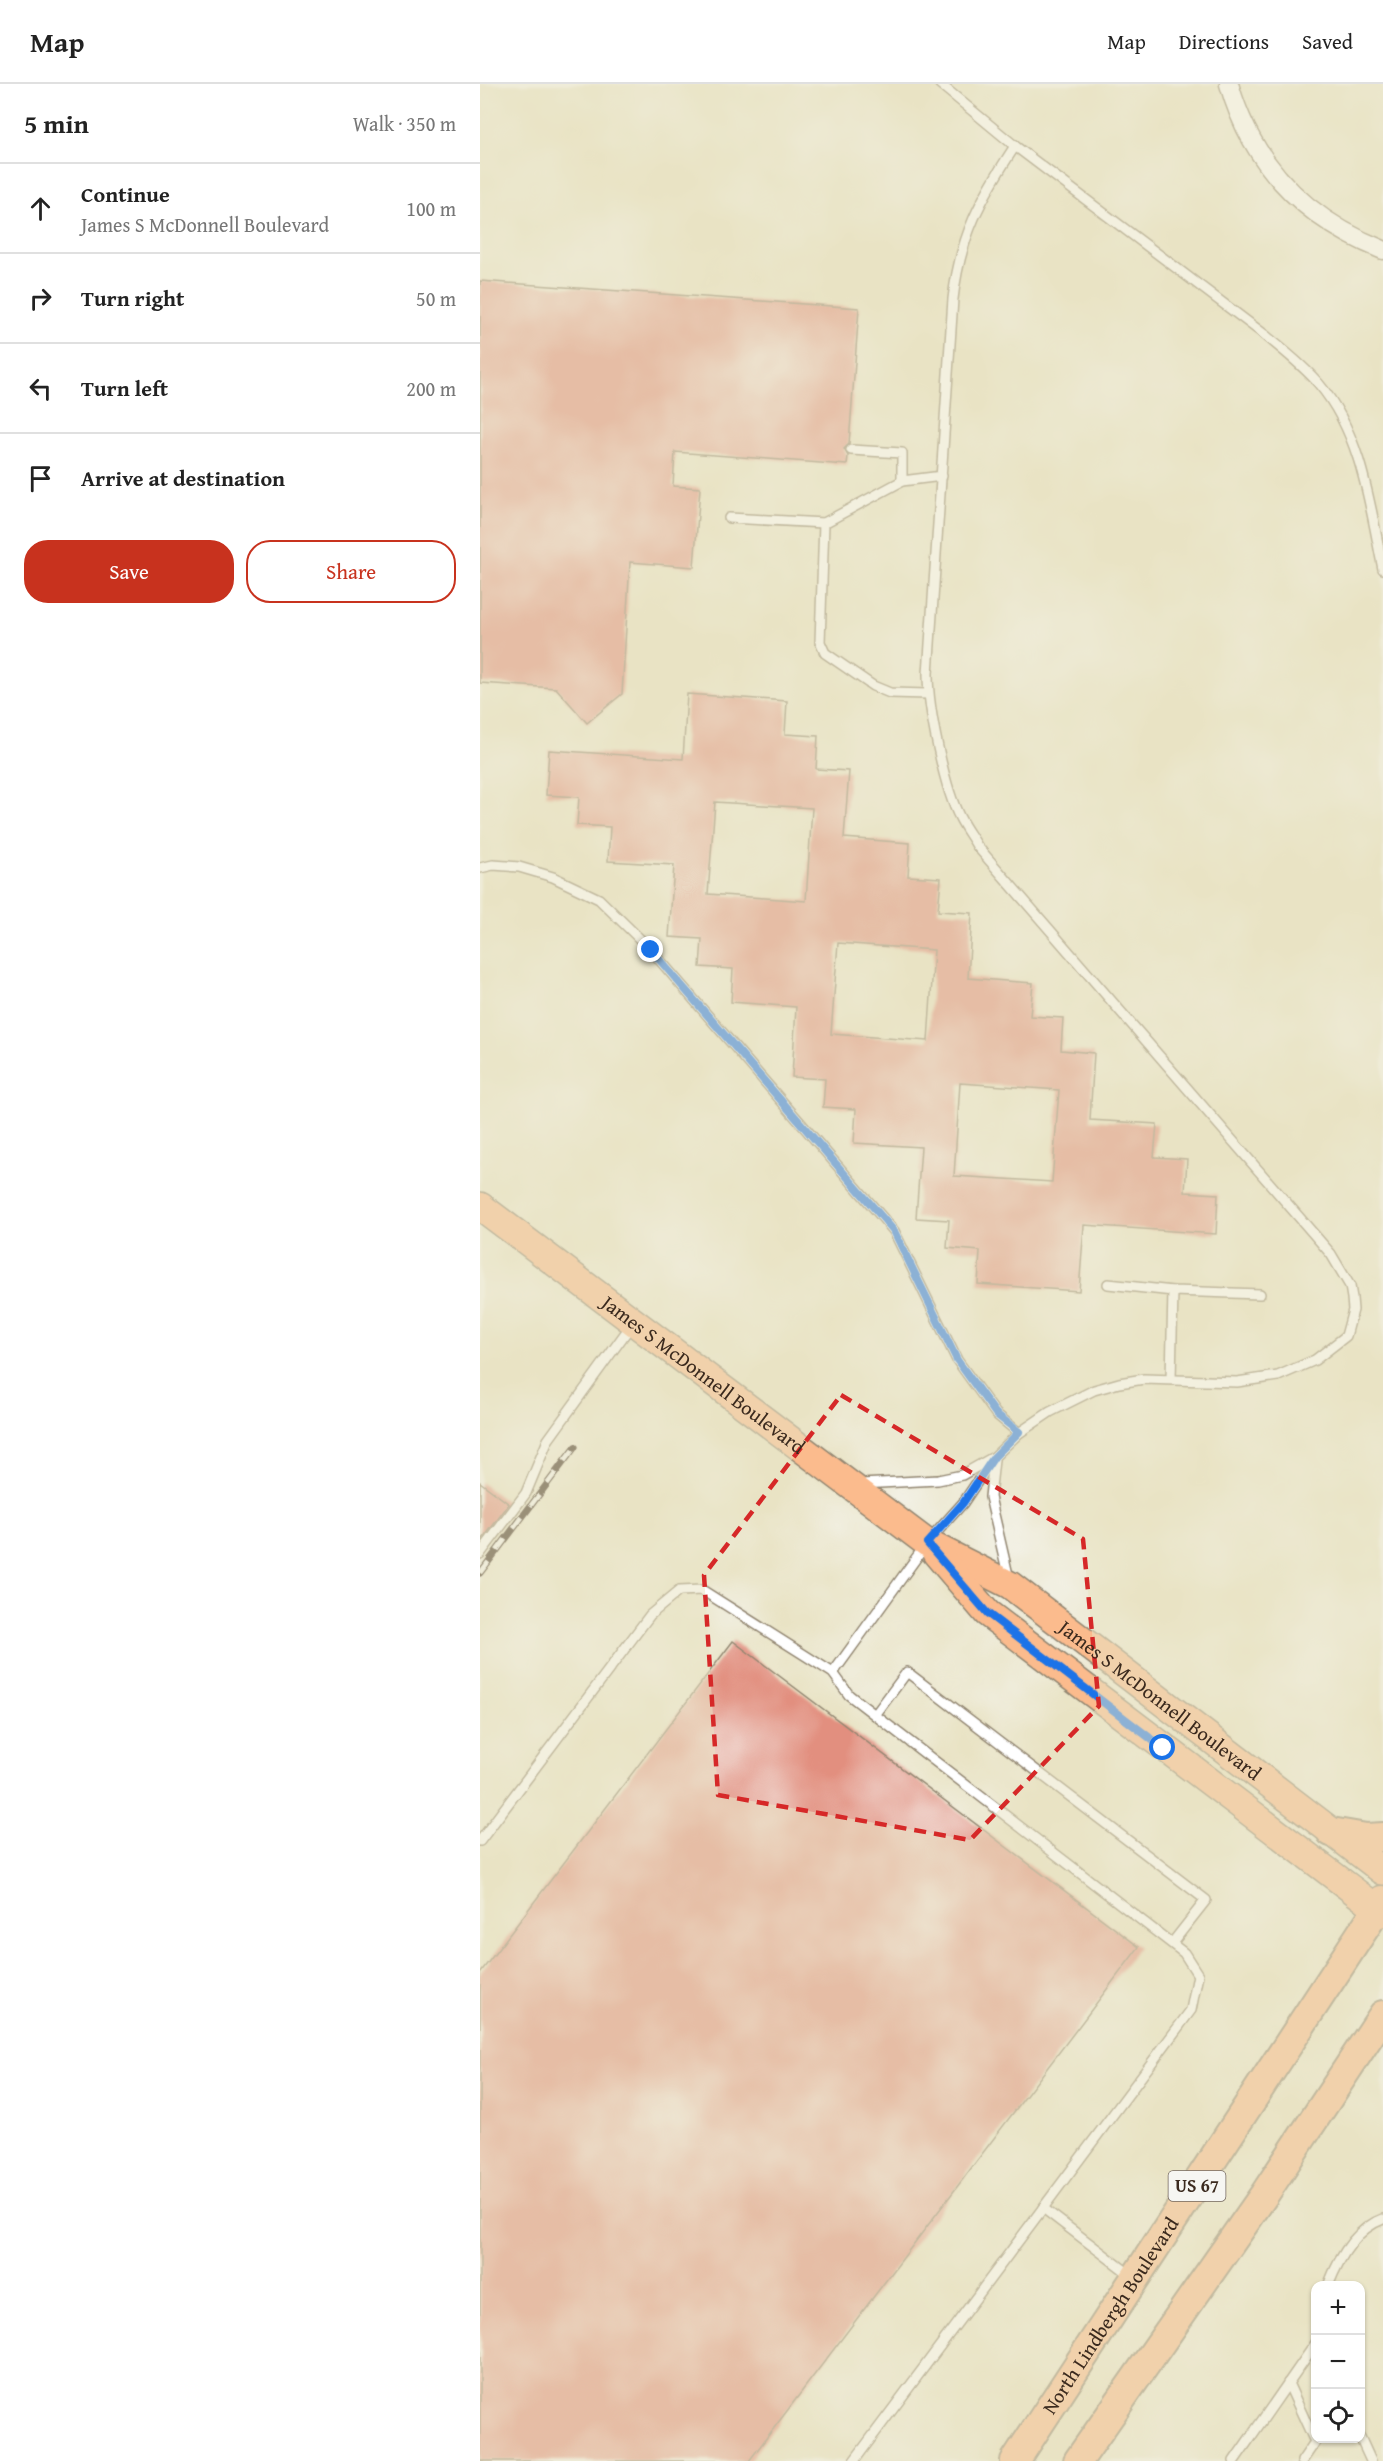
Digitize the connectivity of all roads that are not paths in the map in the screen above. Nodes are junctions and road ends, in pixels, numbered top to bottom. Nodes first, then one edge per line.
1 (940, 84) edge
2 (1229, 84) edge
3 (1015, 146) junction
4 (1383, 250) edge
5 (851, 450) dead end
6 (942, 476) junction
7 (902, 481) junction
8 (729, 518) dead end
9 (824, 523) junction
10 (1383, 569) edge
11 (928, 694) junction
12 (480, 868) edge
13 (480, 1206) edge
14 (1108, 1284) dead end
15 (1173, 1291) junction
16 (1260, 1294) dead end
17 (634, 1322) junction
18 (1171, 1379) junction
19 (1019, 1432) junction
20 (994, 1457) junction
21 (850, 1484) junction
22 (927, 1543) junction
23 (480, 1554) edge
24 (1010, 1585) junction
25 (833, 1673) junction
26 (875, 1715) junction
27 (1331, 1832) junction
28 (1383, 1837) edge
29 (480, 1841) edge
30 (1383, 1870) edge
31 (1381, 1907) edge
32 (1173, 1942) junction
33 (1383, 2015) edge
34 (1043, 2208) junction
35 (1383, 2219) edge
36 (1136, 2279) junction
37 (1330, 2281) edge
38 (1311, 2350) edge
39 (1288, 2384) junction
40 (1363, 2443) edge
41 (854, 2461) edge
42 (1015, 2461) edge
43 (1078, 2461) edge
44 (1234, 2461) edge
45 (1302, 2461) edge
46 (1371, 2461) edge

1 - 3 lane
2 - 4 street
3 - 6 lane
3 - 10 lane
5 - 7 lane
6 - 7 lane
6 - 11 lane
7 - 9 lane
8 - 9 lane
9 - 11 lane
11 - 18 lane
12 - 19 lane
13 - 17 main road, James S McDonnell Boulevard
14 - 15 lane
15 - 16 lane
15 - 18 lane
17 - 21 main road, James S McDonnell Boulevard
17 - 23 lane
18 - 19 lane
19 - 20 lane
20 - 21 lane
20 - 22 lane
20 - 24 lane
21 - 22 main road, James S McDonnell Boulevard
22 - 24 main road, James S McDonnell Boulevard
22 - 25 lane
22 - 31 main road, James S McDonnell Boulevard
24 - 27 main road, James S McDonnell Boulevard
25 - 26 lane
25 - 29 lane
26 - 32 lane
26 - 32 lane
27 - 28 highway
27 - 30 main road, James S McDonnell Boulevard
31 - 36 highway, North Lindbergh Boulevard / US 67
32 - 34 lane
33 - 43 highway, US 67
34 - 36 lane
34 - 41 lane
35 - 37 lane
36 - 42 highway, North Lindbergh Boulevard / US 67
38 - 39 lane
39 - 44 lane
39 - 45 lane
40 - 46 lane

